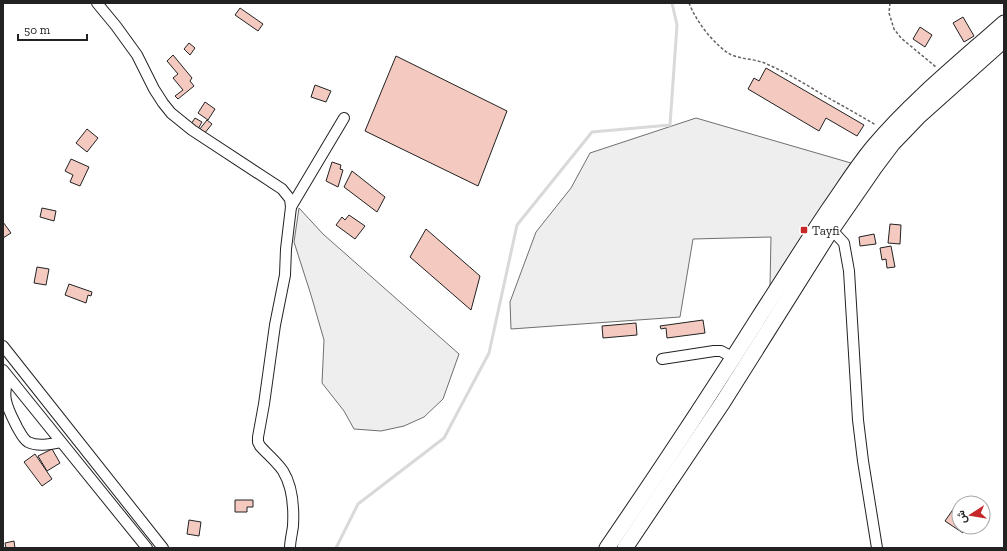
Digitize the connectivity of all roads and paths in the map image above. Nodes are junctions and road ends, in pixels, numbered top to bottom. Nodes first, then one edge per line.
1 (97, 3) edge
2 (689, 3) edge
3 (890, 3) edge
4 (1004, 23) edge
5 (1004, 40) edge
6 (945, 75) junction
7 (344, 118) dead end
8 (887, 132) junction
9 (291, 207) junction
10 (832, 230) junction
11 (3, 346) edge
12 (734, 358) junction
13 (662, 359) dead end
14 (6, 374) edge
15 (61, 442) junction
16 (147, 548) edge
17 (163, 548) edge
18 (290, 548) edge
19 (607, 548) edge
20 (625, 548) edge
21 (877, 548) edge

1 - 9 street
2 - 8 path
3 - 6 path
4 - 6 highway
5 - 10 highway
6 - 8 highway
7 - 9 street
8 - 12 highway
9 - 18 street
10 - 20 highway
10 - 21 street
11 - 17 street
12 - 13 street
12 - 19 highway
14 - 15 street
14 - 15 street
15 - 16 street

